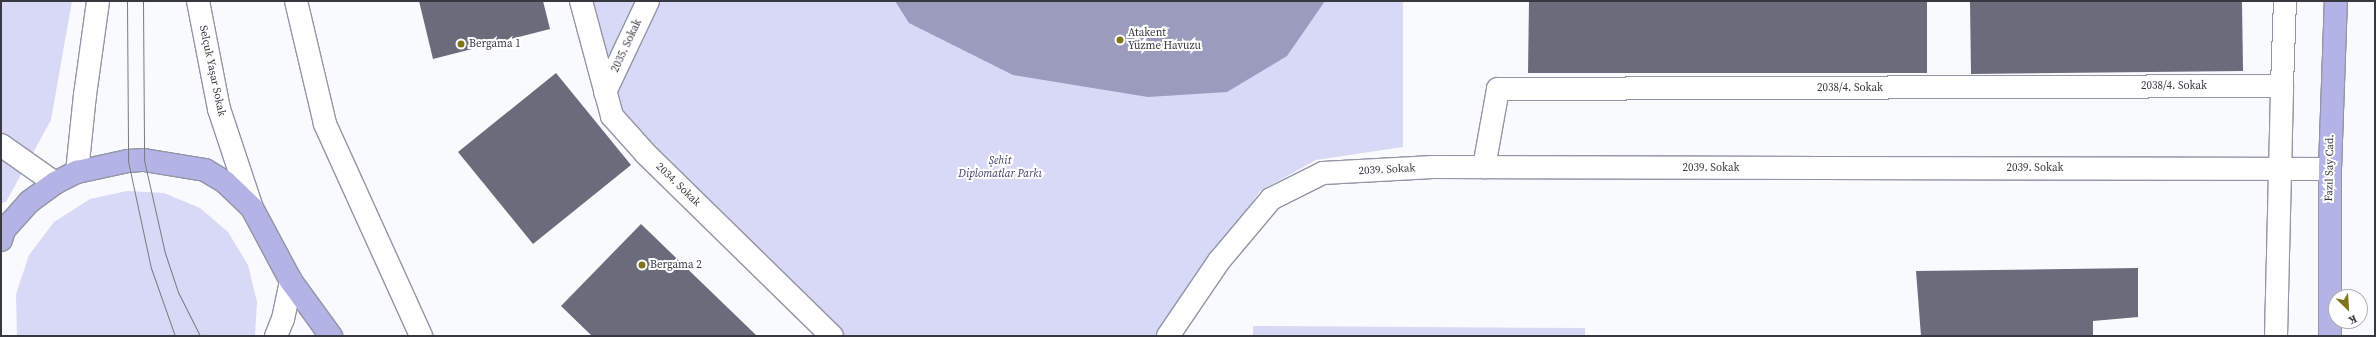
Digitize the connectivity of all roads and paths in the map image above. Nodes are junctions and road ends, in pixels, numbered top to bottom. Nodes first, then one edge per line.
1 (98, 1) edge
2 (198, 1) edge
3 (296, 1) edge
4 (581, 1) edge
5 (648, 1) edge
6 (2285, 1) edge
7 (2336, 1) edge
8 (2282, 86) junction
9 (605, 92) junction
10 (1, 145) edge
11 (1484, 167) junction
12 (2281, 169) junction
13 (2330, 169) junction
14 (77, 172) junction
15 (55, 183) junction
16 (252, 208) junction
17 (2, 234) edge
18 (291, 280) junction
19 (276, 336) edge
20 (331, 336) edge
21 (421, 336) edge
22 (832, 336) edge
23 (1168, 336) edge
24 (2276, 336) edge
25 (2330, 336) edge

1 - 14 street
2 - 16 street, Selçuk Yaşar Sokak
3 - 21 street
4 - 9 street, 2034. Sokak
5 - 9 street, 2035. Sokak
6 - 8 street
7 - 13 main road, Fazıl Say Cad.
8 - 11 street, 2038/4. Sokak
8 - 12 street
9 - 22 street, 2034. Sokak
10 - 15 street
11 - 12 street, 2039. Sokak
11 - 23 street, 2039. Sokak
12 - 13 street, 2039. Sokak
12 - 24 street
13 - 25 main road, Fazıl Say Cad.
14 - 15 main road
14 - 16 main road
15 - 17 main road
16 - 18 main road
18 - 19 street
18 - 20 main road

